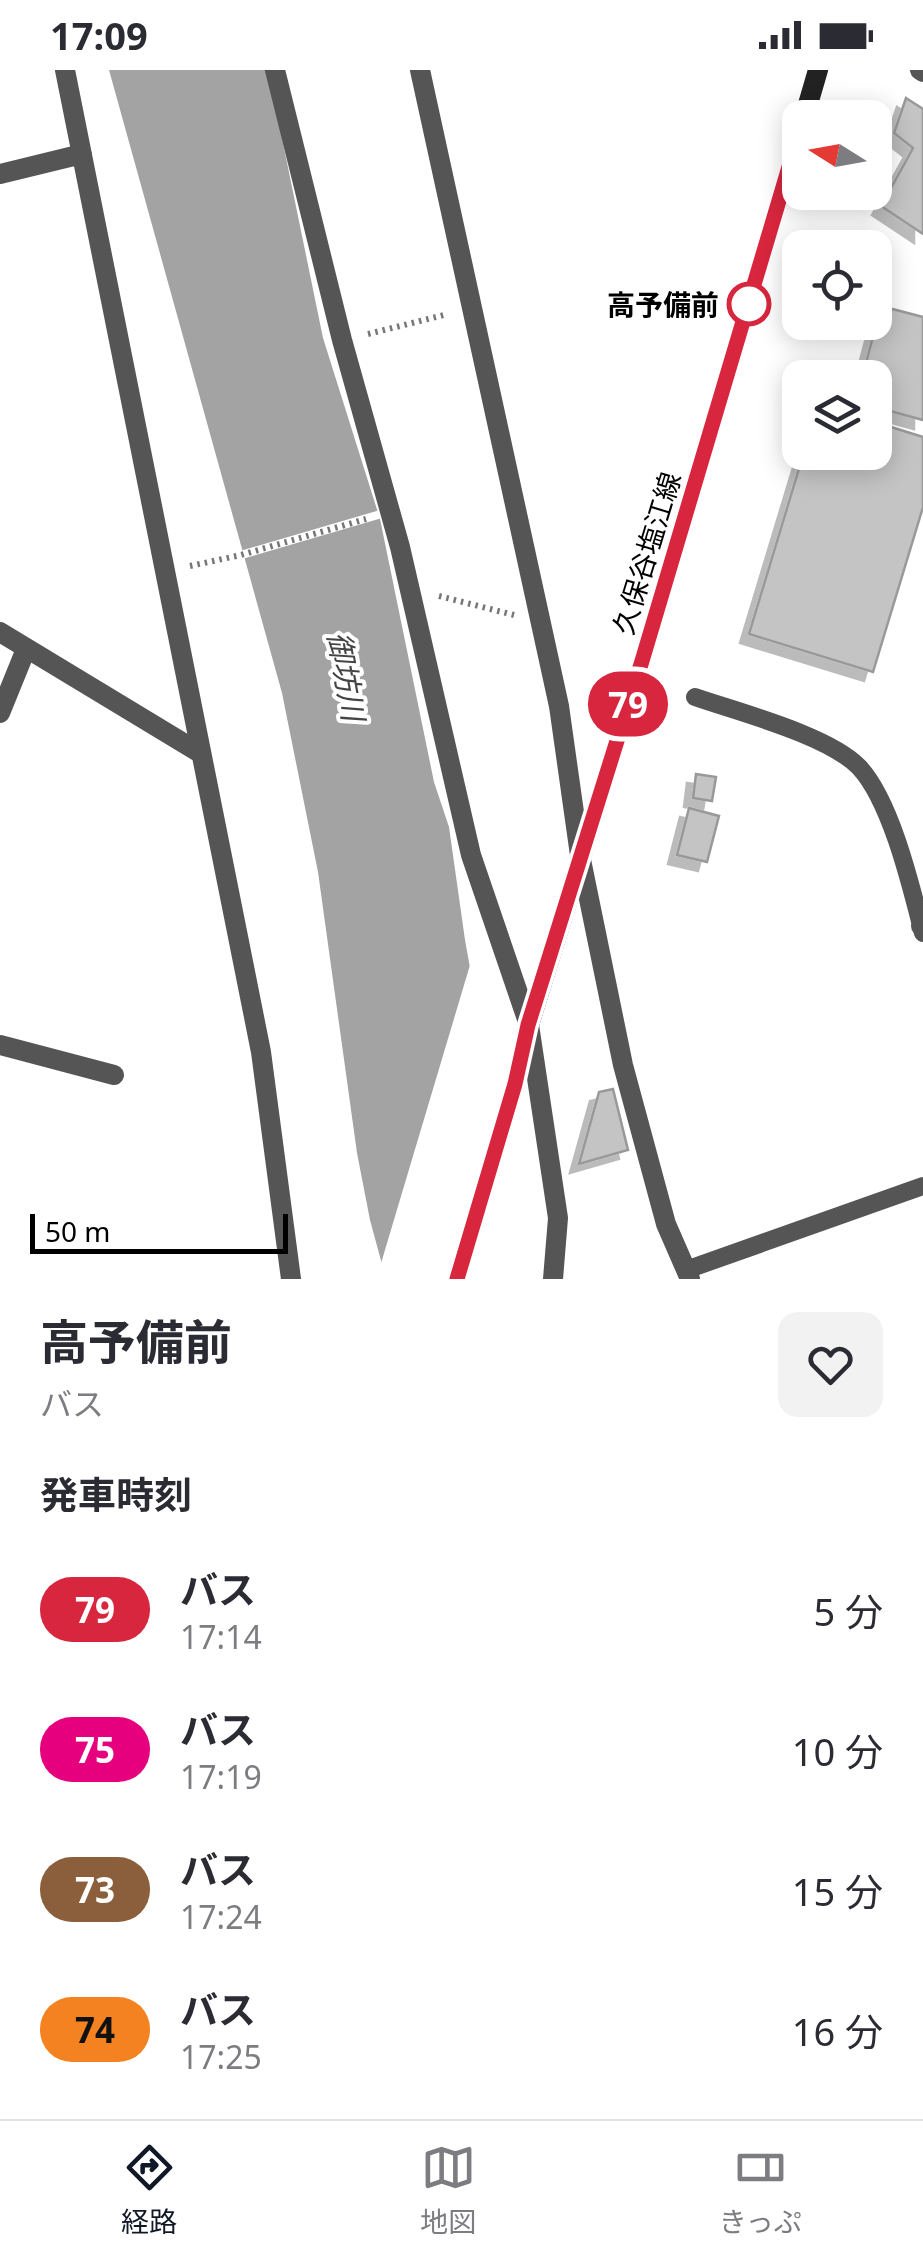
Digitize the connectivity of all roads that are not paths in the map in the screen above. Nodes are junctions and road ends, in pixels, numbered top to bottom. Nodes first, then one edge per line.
1 (64, 70) edge
2 (275, 70) edge
3 (420, 70) edge
4 (818, 70) edge
5 (809, 100) edge
6 (82, 154) junction
7 (0, 174) edge
8 (782, 190) edge
9 (0, 632) edge
10 (26, 648) junction
11 (695, 697) dead end
12 (0, 713) edge
13 (200, 753) junction
14 (580, 855) junction
15 (922, 928) edge
16 (528, 1025) junction
17 (0, 1045) edge
18 (114, 1075) dead end
19 (923, 1186) edge
20 (688, 1274) edge
21 (291, 1279) edge
22 (457, 1279) edge
23 (554, 1279) edge

1 - 6 street
2 - 16 street
3 - 14 street
4 - 5 main road
6 - 7 street
6 - 13 street
8 - 14 main road, 久保谷塩江線
9 - 10 street
10 - 12 street
10 - 13 street
11 - 15 lane
13 - 21 street
14 - 16 main road, 久保谷塩江線
14 - 20 street
16 - 22 main road, 久保谷塩江線
16 - 23 street
17 - 18 street
19 - 20 lane

